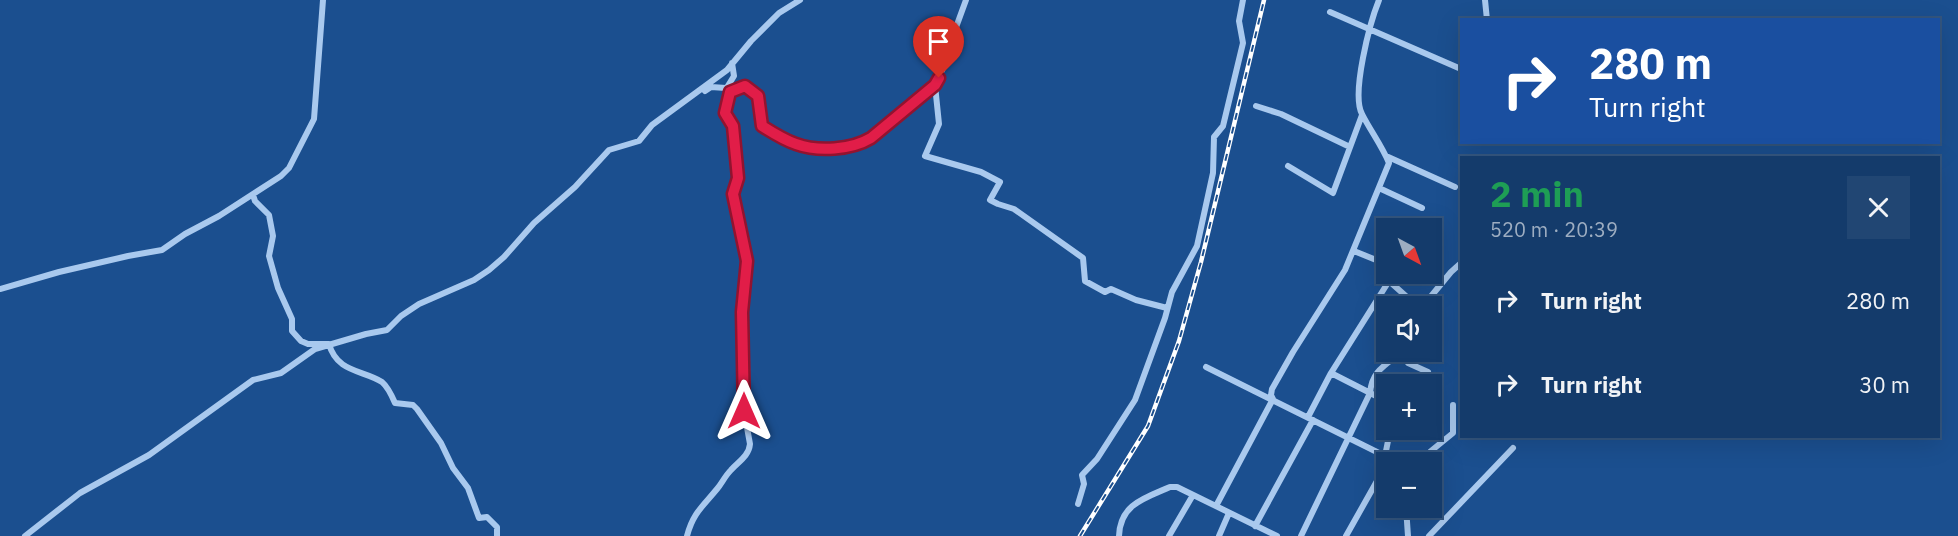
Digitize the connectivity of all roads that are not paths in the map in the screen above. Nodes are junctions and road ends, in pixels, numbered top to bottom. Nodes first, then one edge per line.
1 (323, 0) edge
2 (800, 0) edge
3 (966, 0) edge
4 (1243, 0) edge
5 (1379, 0) edge
6 (1485, 0) edge
7 (1330, 12) dead end
8 (1487, 18) edge
9 (1370, 28) junction
10 (732, 63) junction
11 (1460, 69) edge
12 (935, 85) junction
13 (728, 90) junction
14 (699, 92) junction
15 (1256, 106) dead end
16 (1362, 115) junction
17 (1350, 147) junction
18 (1386, 156) junction
19 (1288, 166) dead end
20 (1455, 187) dead end
21 (1379, 188) junction
22 (254, 195) junction
23 (1422, 208) dead end
24 (1354, 251) junction
25 (1376, 260) edge
26 (1460, 264) edge
27 (1387, 284) edge
28 (1392, 284) edge
29 (0, 290) edge
30 (1406, 296) edge
31 (1431, 296) edge
32 (1167, 308) junction
33 (329, 344) junction
34 (1389, 362) edge
35 (1408, 362) edge
36 (1206, 367) dead end
37 (1331, 373) junction
38 (1427, 374) edge
39 (1370, 393) junction
40 (1376, 396) edge
41 (1273, 399) junction
42 (1453, 405) dead end
43 (1311, 419) junction
44 (1349, 438) junction
45 (1513, 448) dead end
46 (1430, 452) edge
47 (1376, 454) edge
48 (1376, 482) edge
49 (1193, 495) junction
50 (1078, 504) dead end
51 (1216, 506) junction
52 (1229, 513) junction
53 (1407, 518) edge
54 (1255, 526) junction
55 (1272, 535) edge
56 (25, 536) edge
57 (497, 536) edge
58 (687, 536) edge
59 (1119, 536) edge
60 (1169, 536) edge
61 (1219, 536) edge
62 (1301, 536) edge
63 (1346, 536) edge
64 (1408, 536) edge
65 (1429, 536) edge

1 - 22 street
2 - 10 street
3 - 12 street
4 - 32 street
5 - 9 street
6 - 8 street
7 - 9 street
9 - 11 street
9 - 16 street
10 - 13 street
10 - 14 street
12 - 13 street
12 - 32 street
13 - 14 street
13 - 58 street
14 - 33 street
15 - 17 street
16 - 17 street
16 - 18 street
17 - 19 street
18 - 20 street
18 - 21 street
21 - 23 street
21 - 24 street
22 - 29 street
22 - 33 street
24 - 25 street
24 - 41 street
26 - 31 street
27 - 37 street
28 - 30 street
32 - 50 street
33 - 56 street
33 - 57 street
34 - 39 street
35 - 38 street
36 - 41 street
37 - 39 street
37 - 43 street
39 - 40 street
39 - 44 street
41 - 43 street
41 - 51 street
42 - 46 street
43 - 44 street
43 - 54 street
44 - 47 street
44 - 62 street
45 - 65 street
48 - 63 street
49 - 51 street
49 - 59 street
49 - 60 street
51 - 52 street
52 - 54 street
52 - 61 street
53 - 64 street
54 - 55 street

